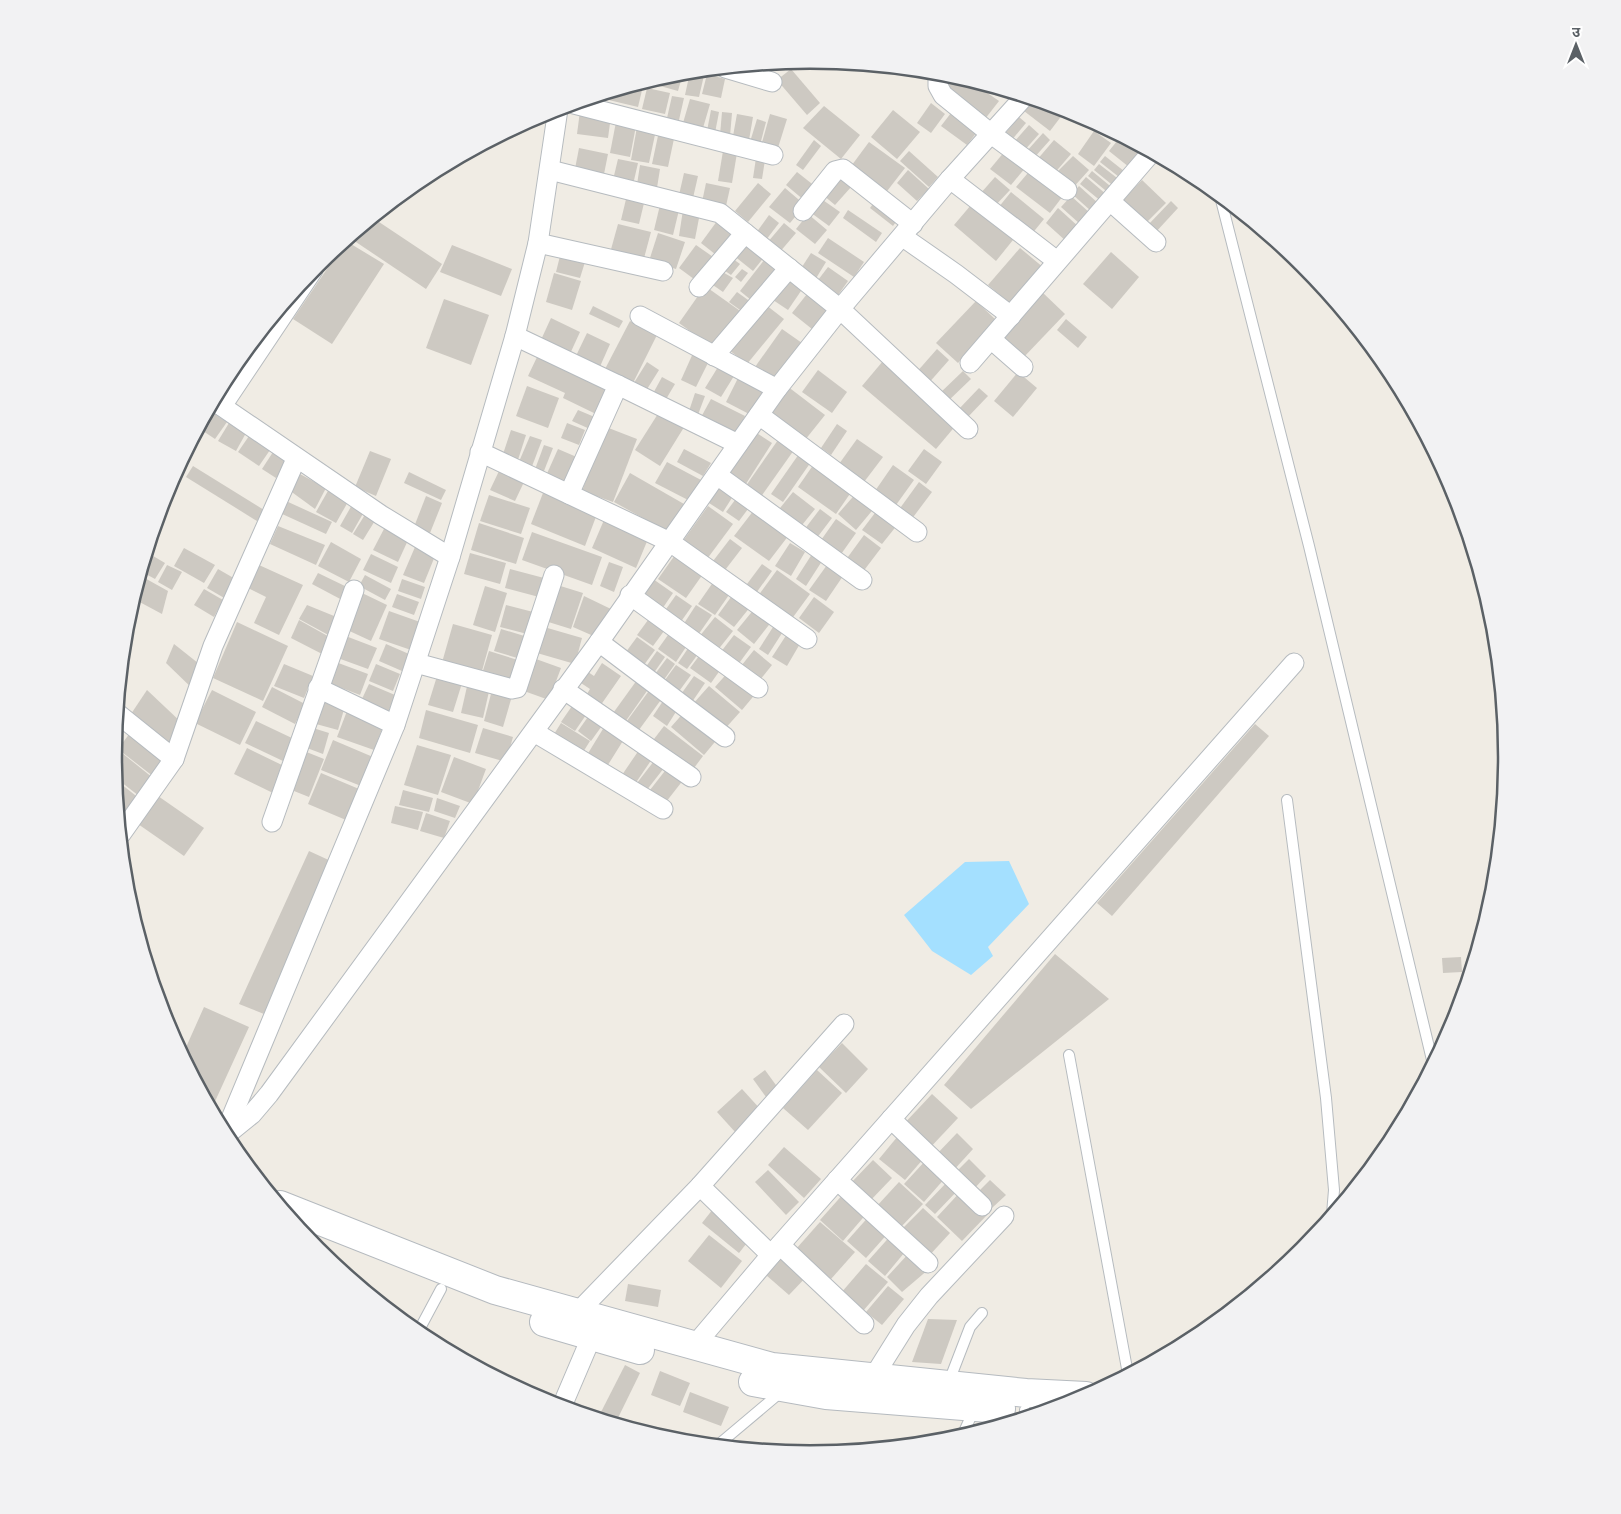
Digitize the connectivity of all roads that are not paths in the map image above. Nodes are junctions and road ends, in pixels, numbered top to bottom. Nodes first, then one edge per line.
1 (741, 73) edge
2 (938, 81) edge
3 (772, 82) dead end
4 (1020, 101) edge
5 (585, 107) edge
6 (557, 117) edge
7 (990, 133) junction
8 (773, 155) dead end
9 (1148, 157) edge
10 (550, 170) junction
11 (950, 179) junction
12 (1067, 190) dead end
13 (1110, 201) junction
14 (1223, 206) edge
15 (803, 211) dead end
16 (908, 230) junction
17 (745, 234) junction
18 (1156, 242) dead end
19 (538, 243) junction
20 (1057, 261) junction
21 (789, 268) junction
22 (663, 271) dead end
23 (699, 287) dead end
24 (840, 309) junction
25 (640, 316) dead end
26 (1011, 316) junction
27 (269, 331) edge
28 (514, 336) junction
29 (991, 339) junction
30 (714, 356) junction
31 (970, 363) dead end
32 (1023, 367) dead end
33 (233, 382) edge
34 (618, 384) junction
35 (777, 389) junction
36 (219, 405) edge
37 (758, 415) junction
38 (968, 429) dead end
39 (738, 444) junction
40 (480, 452) junction
41 (296, 459) junction
42 (716, 475) junction
43 (569, 494) junction
44 (917, 532) dead end
45 (670, 542) junction
46 (450, 557) junction
47 (554, 575) dead end
48 (862, 580) dead end
49 (354, 590) dead end
50 (630, 596) junction
51 (807, 639) dead end
52 (599, 642) junction
53 (416, 663) junction
54 (1294, 663) dead end
55 (318, 688) junction
56 (758, 688) dead end
57 (563, 689) junction
58 (124, 721) edge
59 (395, 725) junction
60 (534, 732) junction
61 (725, 737) dead end
62 (174, 759) junction
63 (691, 777) dead end
64 (1287, 800) dead end
65 (663, 809) dead end
66 (272, 822) dead end
67 (126, 827) edge
68 (844, 1024) dead end
69 (1069, 1055) dead end
70 (1431, 1055) edge
71 (892, 1118) junction
72 (229, 1126) edge
73 (232, 1129) edge
74 (837, 1180) junction
75 (700, 1186) junction
76 (1333, 1205) edge
77 (982, 1206) dead end
78 (291, 1208) edge
79 (1004, 1216) dead end
80 (319, 1238) edge
81 (776, 1250) junction
82 (928, 1263) dead end
83 (442, 1289) junction
84 (577, 1313) junction
85 (982, 1313) dead end
86 (864, 1324) dead end
87 (422, 1325) edge
88 (591, 1338) junction
89 (694, 1346) junction
90 (1127, 1368) edge
91 (874, 1376) junction
92 (948, 1385) junction
93 (786, 1388) junction
94 (1068, 1395) edge
95 (565, 1400) edge
96 (976, 1406) junction
97 (1022, 1412) edge
98 (966, 1427) edge
99 (725, 1439) edge

1 - 3 street
2 - 7 street
4 - 7 street
5 - 8 street
6 - 10 street
7 - 11 street
7 - 12 street
9 - 13 street
10 - 17 street
10 - 19 street
11 - 16 street
11 - 20 street
13 - 18 street
13 - 20 street
14 - 70 lane
15 - 16 street
16 - 24 street
16 - 26 street
17 - 21 street
17 - 23 street
19 - 22 street
19 - 28 street
20 - 26 street
21 - 24 street
21 - 30 street
24 - 35 street
24 - 38 street
25 - 30 street
26 - 29 street
27 - 33 street
28 - 34 street
28 - 40 street
29 - 31 street
29 - 32 street
30 - 35 street
34 - 39 street
34 - 43 street
35 - 37 street
36 - 41 street
37 - 39 street
37 - 44 street
39 - 42 street
40 - 43 street
40 - 46 street
41 - 46 street
41 - 62 street
42 - 45 street
42 - 48 street
43 - 45 street
45 - 50 street
45 - 51 street
46 - 53 street
47 - 53 street
49 - 55 street
50 - 52 street
50 - 56 street
52 - 57 street
52 - 61 street
53 - 59 street
54 - 71 street
55 - 59 street
55 - 66 street
57 - 60 street
57 - 63 street
58 - 62 street
59 - 72 street
60 - 65 street
60 - 73 street
62 - 67 street
64 - 76 lane
68 - 75 street
69 - 90 lane
71 - 74 street
71 - 77 street
74 - 81 street
74 - 82 street
75 - 81 street
75 - 84 street
78 - 84 main road
79 - 91 street
80 - 83 main road
81 - 86 street
81 - 89 street
83 - 87 lane
83 - 88 main road
84 - 89 main road
85 - 92 lane
88 - 93 main road
88 - 95 street
89 - 91 main road
91 - 92 main road
92 - 94 main road
93 - 96 main road
93 - 99 lane
96 - 97 main road
96 - 98 lane

